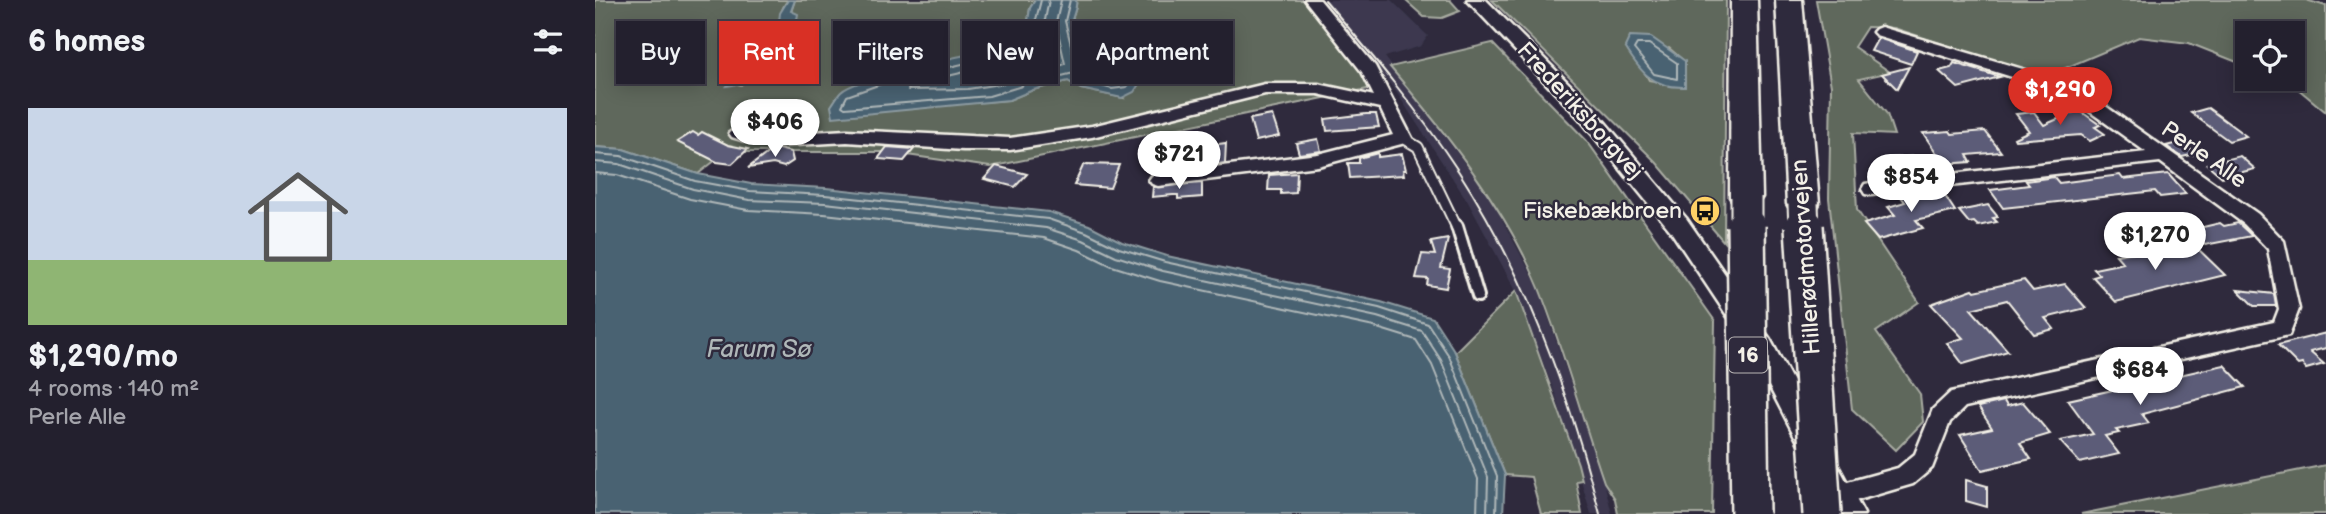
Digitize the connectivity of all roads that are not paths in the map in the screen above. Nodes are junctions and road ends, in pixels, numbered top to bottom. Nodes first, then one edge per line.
1 (1311, 0) edge
2 (1476, 0) edge
3 (1745, 0) edge
4 (1789, 0) edge
5 (1881, 32) dead end
6 (1386, 104) junction
7 (738, 132) dead end
8 (1403, 138) junction
9 (2162, 156) junction
10 (1158, 180) dead end
11 (1871, 189) dead end
12 (1746, 197) joint
13 (1478, 296) dead end
14 (1838, 507) edge
15 (1750, 514) edge

1 - 6 street
2 - 14 street, Frederiksborgvej
3 - 12 highway, 16
4 - 14 highway, Hillerødmotorvejen, bridge
5 - 9 street, Perle Alle
6 - 7 street
6 - 8 street
8 - 10 street
8 - 13 lane
9 - 11 street
9 - 14 street, Perle Alle
12 - 15 highway, 16, bridge

